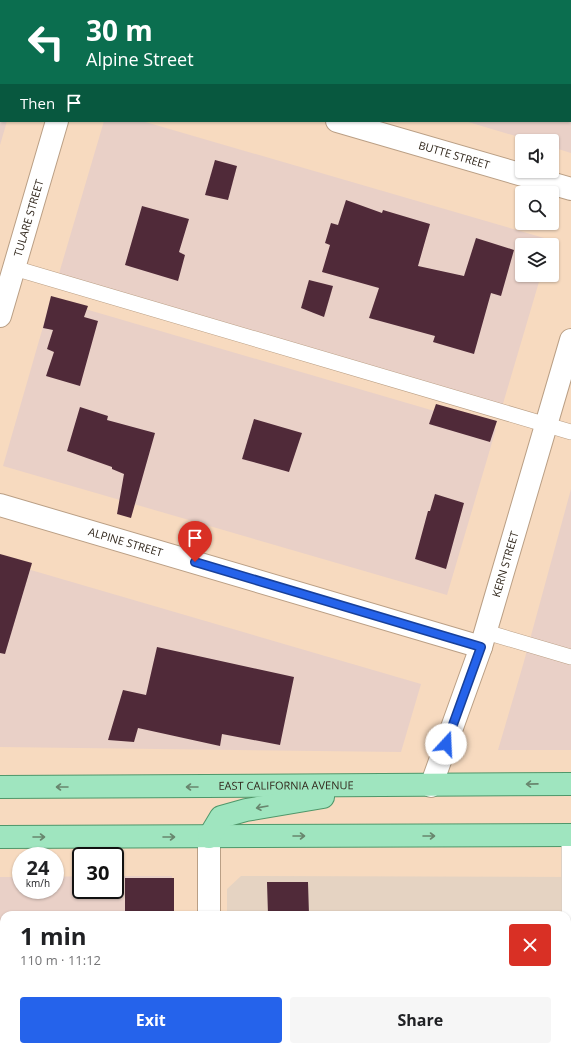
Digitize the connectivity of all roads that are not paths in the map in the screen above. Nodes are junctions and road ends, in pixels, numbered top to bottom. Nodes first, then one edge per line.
1 (57, 122) edge
2 (340, 122) edge
3 (571, 189) edge
4 (14, 268) junction
5 (0, 316) edge
6 (571, 340) edge
7 (546, 425) junction
8 (571, 432) edge
9 (0, 505) edge
10 (483, 640) junction
11 (571, 657) edge
12 (571, 784) edge
13 (383, 786) junction
14 (431, 786) junction
15 (0, 787) edge
16 (570, 836) edge
17 (209, 837) junction
18 (0, 838) edge
19 (208, 911) edge
20 (569, 911) edge

1 - 4 street, TULARE STREET
2 - 3 street, BUTTE STREET
4 - 5 street, TULARE STREET
4 - 7 lane
6 - 7 street, KERN STREET
7 - 8 lane
7 - 10 street, KERN STREET
9 - 10 street, ALPINE STREET
10 - 11 lane
10 - 14 street, KERN STREET
12 -> 14 main road, EAST CALIFORNIA AVENUE
13 - 14 main road, EAST CALIFORNIA AVENUE
13 -> 15 main road, EAST CALIFORNIA AVENUE
13 -> 17 main road
17 -> 16 main road
16 - 20 lane
18 -> 17 main road
17 - 19 street

